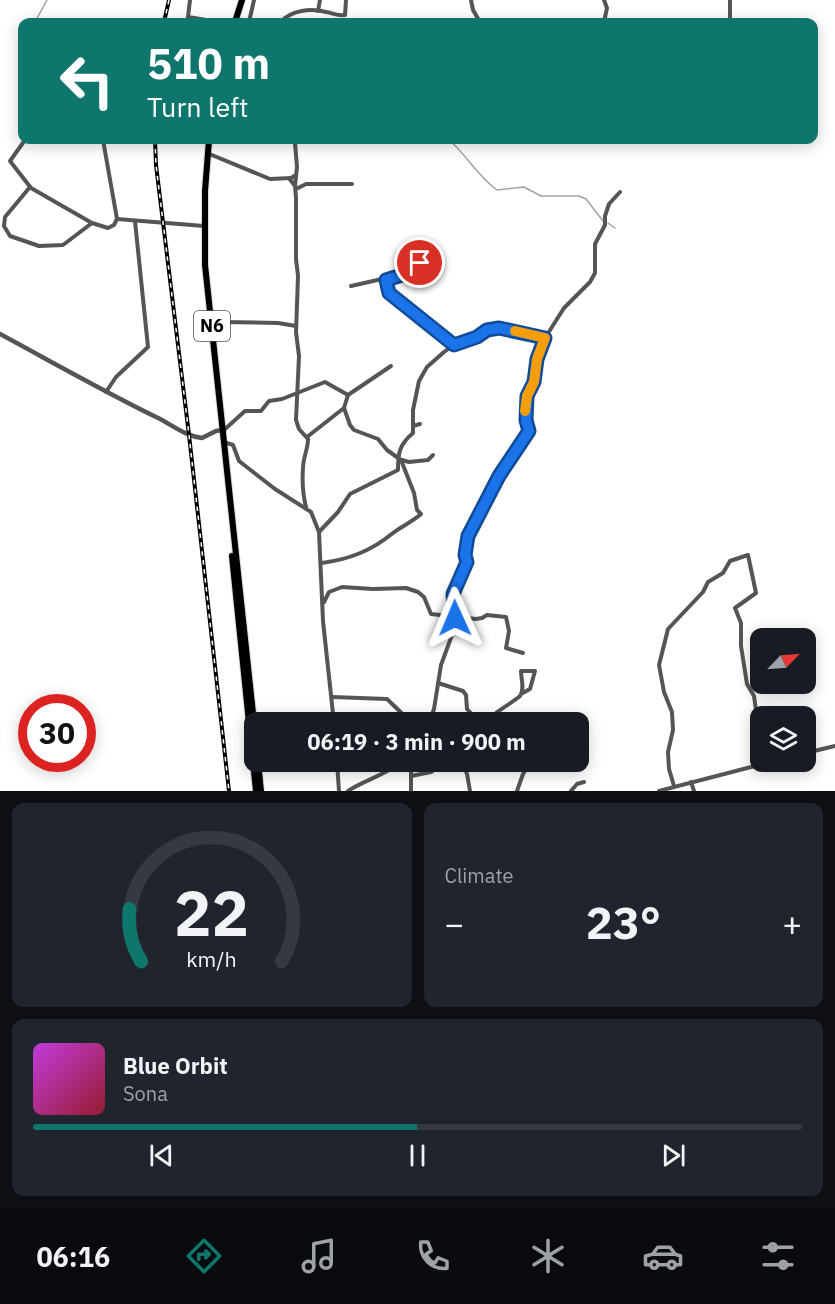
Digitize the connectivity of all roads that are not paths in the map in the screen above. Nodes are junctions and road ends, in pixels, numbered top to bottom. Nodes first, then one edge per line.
1 (190, 0) edge
2 (242, 0) edge
3 (254, 0) edge
4 (320, 0) edge
5 (346, 0) edge
6 (471, 0) edge
7 (604, 0) edge
8 (730, 0) edge
9 (318, 10) junction
10 (198, 18) edge
11 (236, 18) edge
12 (250, 18) edge
13 (286, 18) edge
14 (478, 18) edge
15 (605, 18) edge
16 (730, 18) edge
17 (22, 144) edge
18 (104, 144) edge
19 (208, 144) edge
20 (295, 144) edge
21 (207, 153) junction
22 (296, 175) junction
23 (289, 178) junction
24 (352, 184) dead end
25 (30, 187) junction
26 (295, 188) junction
27 (620, 192) dead end
28 (117, 219) junction
29 (135, 221) junction
30 (92, 223) junction
31 (204, 226) junction
32 (437, 264) dead end
33 (386, 280) junction
34 (351, 286) dead end
35 (212, 324) junction
36 (296, 326) junction
37 (0, 334) edge
38 (545, 338) junction
39 (454, 345) junction
40 (391, 366) dead end
41 (106, 392) junction
42 (298, 392) junction
43 (348, 395) junction
44 (344, 408) junction
45 (420, 424) dead end
46 (413, 426) junction
47 (223, 430) junction
48 (307, 437) junction
49 (224, 442) junction
50 (433, 455) dead end
51 (400, 458) junction
52 (306, 507) junction
53 (231, 513) junction
54 (319, 532) junction
55 (321, 563) junction
56 (323, 605) junction
57 (455, 616) junction
58 (523, 653) dead end
59 (438, 683) junction
60 (521, 694) junction
61 (332, 697) junction
62 (755, 706) edge
63 (253, 712) edge
64 (333, 712) edge
65 (401, 712) edge
66 (433, 712) edge
67 (469, 712) edge
68 (494, 712) edge
69 (835, 746) edge
70 (816, 751) edge
71 (750, 766) edge
72 (259, 772) edge
73 (338, 772) edge
74 (384, 772) edge
75 (411, 772) edge
76 (430, 772) edge
77 (466, 772) edge
78 (524, 772) edge
79 (411, 776) junction
80 (584, 782) dead end
81 (691, 782) junction
82 (674, 786) junction
83 (256, 791) edge
84 (261, 791) edge
85 (339, 791) edge
86 (348, 791) edge
87 (411, 791) edge
88 (470, 791) edge
89 (517, 791) edge
90 (571, 791) edge
91 (659, 791) edge
92 (694, 791) edge

1 - 10 street
2 - 11 highway
3 - 12 street
4 - 9 street
5 - 9 street
6 - 14 street
7 - 15 street
8 - 16 street
9 - 13 street
17 - 25 street
18 - 28 street
19 - 21 highway, N6
20 - 22 street
21 - 23 street
21 - 31 highway, N6
22 - 23 street
22 - 26 street
23 - 26 street
24 - 26 street
25 - 30 street
25 - 30 street
26 - 36 street
27 - 38 street
28 - 29 street
28 - 30 street
29 - 31 street
29 - 41 street
31 - 35 highway, N6
32 - 33 street
33 - 34 street
33 - 39 street
35 - 36 street
35 - 47 highway, N6
36 - 42 street
37 - 41 street
38 - 39 street
38 - 57 street
39 - 46 street
40 - 43 street
41 - 47 street
42 - 43 street
42 - 47 street
42 - 48 street
43 - 44 street
44 - 48 street
44 - 51 street
45 - 46 street
46 - 51 street
47 - 49 highway, N6
48 - 52 street
49 - 52 street
49 - 53 highway, N6
50 - 51 street
51 - 54 street
51 - 55 street
52 - 54 street
53 - 63 highway, N6
53 - 83 highway, N6
54 - 55 street
55 - 56 street
56 - 57 street
56 - 61 street
57 - 58 street
57 - 59 street
59 - 66 street
59 - 67 street
60 - 60 street
60 - 68 street
61 - 64 street
61 - 65 street
62 - 82 street
69 - 70 street
71 - 81 street
72 - 84 highway
73 - 85 street
74 - 86 street
75 - 79 street
76 - 79 street
77 - 88 street
78 - 89 street
79 - 87 street
80 - 90 street
81 - 82 street
81 - 92 street
82 - 91 street

